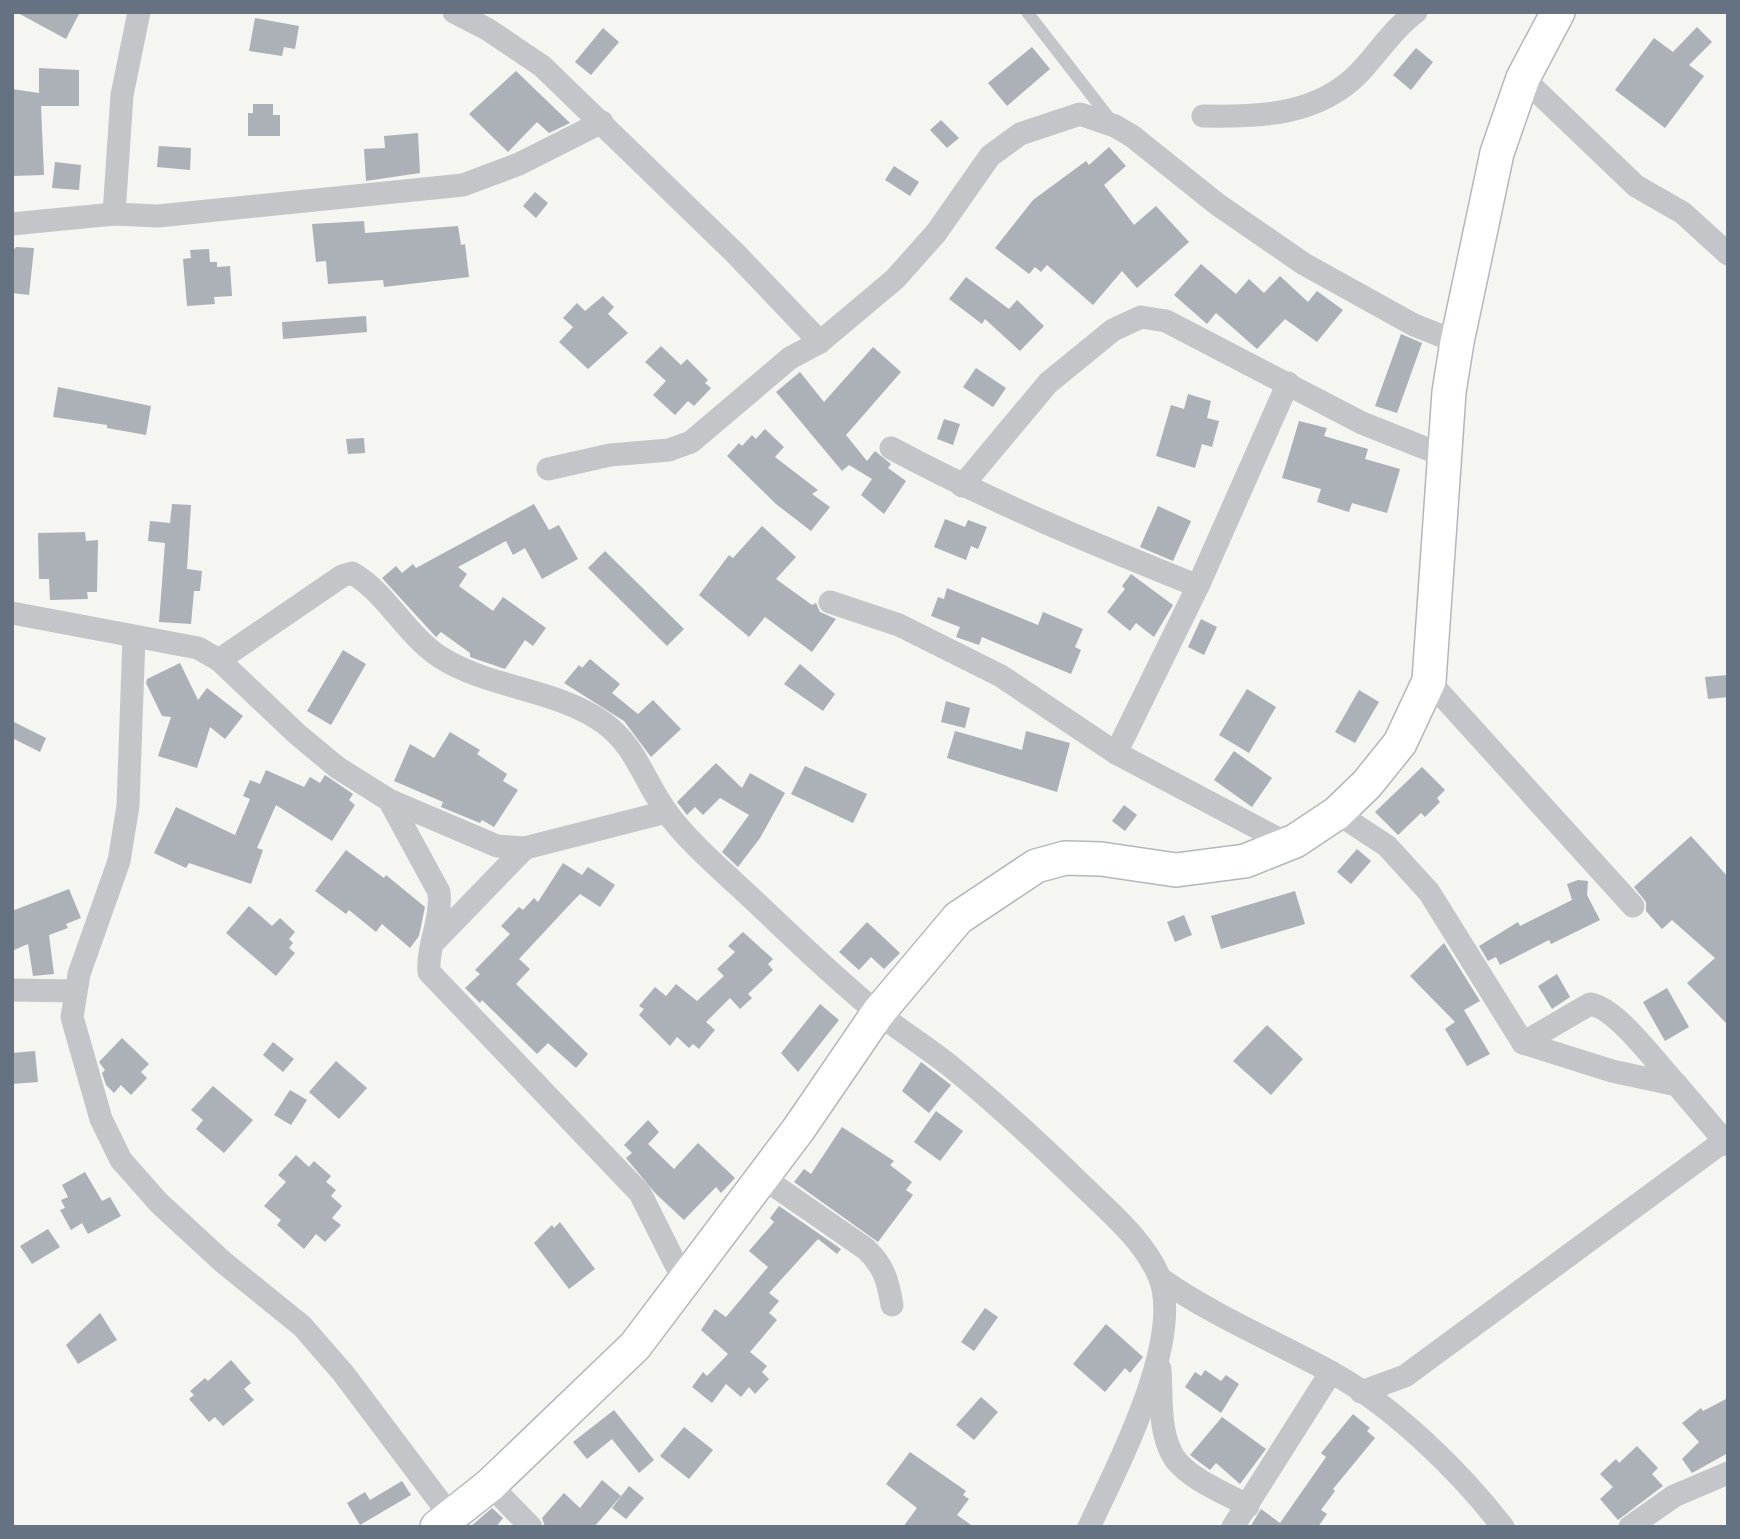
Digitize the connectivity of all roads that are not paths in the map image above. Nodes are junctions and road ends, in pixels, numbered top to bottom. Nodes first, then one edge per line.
1 (139, 12) edge
2 (454, 12) edge
3 (1027, 12) edge
4 (1416, 12) edge
5 (1558, 12) edge
6 (1523, 78) junction
7 (1203, 116) dead end
8 (602, 122) junction
9 (1115, 126) junction
10 (114, 214) junction
11 (12, 224) edge
12 (1728, 254) edge
13 (820, 342) junction
14 (1457, 342) junction
15 (1288, 383) junction
16 (891, 448) dead end
17 (1445, 456) junction
18 (548, 469) dead end
19 (962, 485) junction
20 (1198, 586) junction
21 (830, 602) dead end
22 (12, 613) edge
23 (134, 637) junction
24 (219, 660) junction
25 (1429, 681) junction
26 (1116, 753) junction
27 (389, 800) junction
28 (666, 812) junction
29 (1337, 813) junction
30 (1288, 844) junction
31 (525, 848) junction
32 (1633, 906) dead end
33 (433, 942) junction
34 (12, 990) edge
35 (75, 992) junction
36 (878, 1013) junction
37 (1523, 1043) junction
38 (1676, 1085) junction
39 (1726, 1143) edge
40 (762, 1177) junction
41 (1160, 1279) junction
42 (684, 1281) junction
43 (892, 1305) dead end
44 (1160, 1358) junction
45 (1331, 1372) junction
46 (1361, 1392) junction
47 (1728, 1473) edge
48 (490, 1485) junction
49 (1248, 1506) junction
50 (443, 1520) edge
51 (531, 1527) edge
52 (1089, 1527) edge
53 (1233, 1527) edge
54 (1503, 1527) edge
55 (1630, 1527) edge

1 - 10 street
2 - 8 street
3 - 9 lane
4 - 7 street
5 - 6 street
6 - 12 street
6 - 14 street
8 - 10 street
8 - 13 street
9 - 13 street
9 - 14 street
10 - 11 street
13 - 18 street
14 - 17 street
15 - 17 street
15 - 19 street
15 - 20 street
16 - 19 street
17 - 25 street
19 - 20 street
20 - 26 street
21 - 26 street
22 - 23 street
23 - 24 street
23 - 35 street
24 - 27 street
24 - 28 street
25 - 29 street
25 - 32 street
26 - 30 street
27 - 31 street
27 - 33 street
28 - 31 street
28 - 36 street
29 - 30 street
29 - 37 street
30 - 36 street
31 - 33 street
33 - 42 street
34 - 35 street
35 - 50 street
36 - 40 street
36 - 41 street
37 - 38 street
37 - 38 street
38 - 39 street
39 - 46 street
40 - 42 street
40 - 43 street
41 - 44 street
41 - 45 street
42 - 48 street
44 - 49 street
44 - 52 street
45 - 46 street
45 - 49 street
46 - 54 street
47 - 55 street
48 - 50 street
48 - 51 street
49 - 53 street

